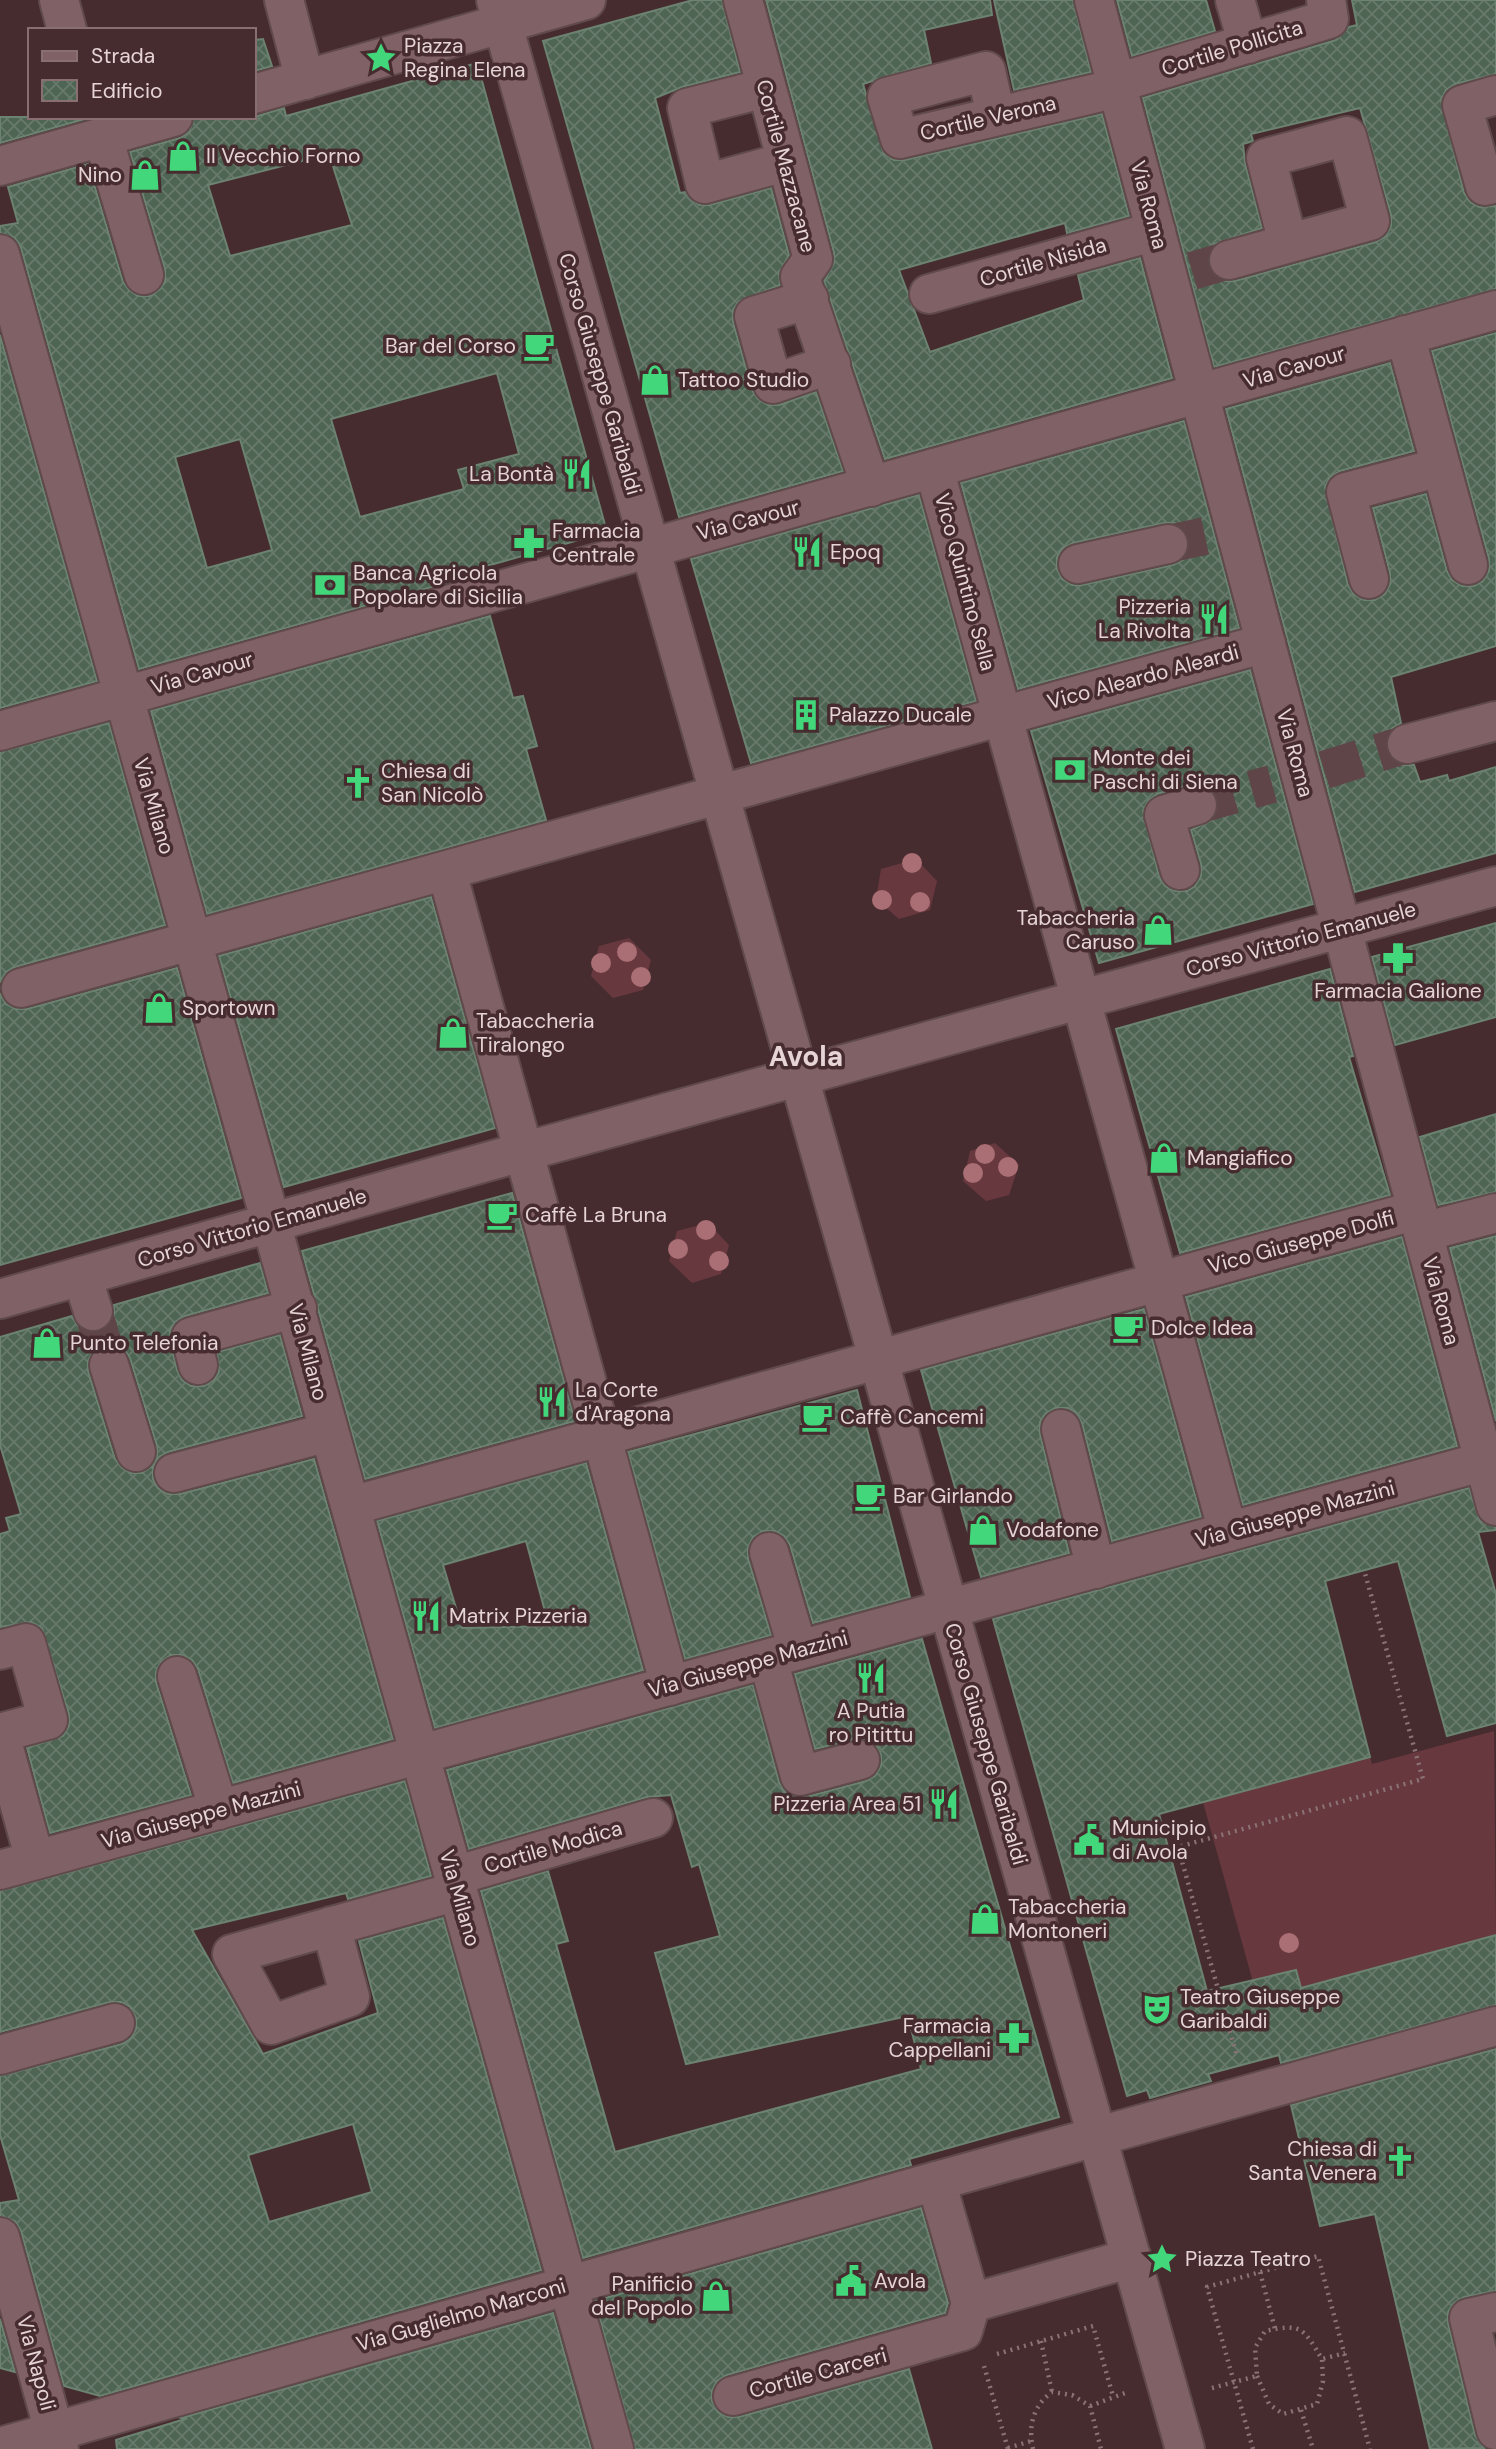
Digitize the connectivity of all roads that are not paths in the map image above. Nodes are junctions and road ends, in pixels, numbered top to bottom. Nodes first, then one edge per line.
1 (59, 0) edge
2 (284, 0) edge
3 (586, 0) edge
4 (743, 0) edge
5 (1094, 0) edge
6 (1235, 0) edge
7 (1325, 0) edge
8 (502, 25) edge
9 (66, 28) edge
10 (1248, 44) junction
11 (1117, 86) junction
12 (278, 87) edge
13 (766, 89) junction
14 (887, 97) dead end
15 (1479, 100) edge
16 (162, 119) edge
17 (98, 131) edge
18 (785, 162) junction
19 (0, 166) edge
20 (1496, 183) edge
21 (1156, 231) junction
22 (1288, 243) junction
23 (0, 254) edge
24 (1229, 260) tunnel mouth
25 (144, 275) dead end
26 (929, 294) dead end
27 (809, 299) junction
28 (1496, 310) edge
29 (1405, 335) junction
30 (831, 364) junction
31 (1199, 393) junction
32 (1441, 467) junction
33 (934, 468) junction
34 (871, 486) junction
35 (1168, 544) tunnel mouth
36 (649, 548) junction
37 (1078, 564) dead end
38 (1468, 565) dead end
39 (1369, 579) dead end
40 (1266, 643) junction
41 (123, 695) junction
42 (1006, 708) junction
43 (1496, 720) edge
44 (0, 731) edge
45 (1407, 744) tunnel mouth
46 (717, 787) junction
47 (1197, 805) tunnel mouth
48 (1180, 870) dead end
49 (438, 875) junction
50 (1496, 886) edge
51 (1342, 928) junction
52 (192, 943) junction
53 (22, 988) dead end
54 (1093, 995) junction
55 (798, 1076) junction
56 (514, 1154) junction
57 (1496, 1213) edge
58 (1420, 1221) junction
59 (271, 1222) junction
60 (1169, 1285) junction
61 (0, 1299) edge
62 (297, 1308) junction
63 (109, 1365) tunnel mouth
64 (198, 1365) dead end
65 (881, 1370) junction
66 (1061, 1429) dead end
67 (329, 1432) junction
68 (598, 1445) junction
69 (136, 1452) dead end
70 (1490, 1460) edge
71 (174, 1474) dead end
72 (351, 1506) junction
73 (1496, 1506) edge
74 (1228, 1532) junction
75 (769, 1552) dead end
76 (1096, 1569) junction
77 (948, 1609) junction
78 (13, 1647) edge
79 (783, 1655) junction
80 (177, 1676) dead end
81 (670, 1686) junction
82 (0, 1734) edge
83 (420, 1755) junction
84 (860, 1760) dead end
85 (219, 1810) junction
86 (653, 1818) dead end
87 (18, 1865) edge
88 (456, 1884) junction
89 (331, 1926) junction
90 (115, 2023) dead end
91 (1496, 2026) edge
92 (0, 2054) edge
93 (1093, 2122) junction
94 (929, 2183) junction
95 (0, 2237) edge
96 (1132, 2259) junction
97 (568, 2284) junction
98 (9, 2303) edge
99 (971, 2304) junction
100 (1496, 2312) edge
101 (733, 2396) dead end
102 (1496, 2430) edge
103 (57, 2440) edge
104 (0, 2447) edge
105 (614, 2449) edge
106 (1185, 2449) edge

1 - 9 street
2 - 12 street
3 - 8 street
4 - 13 street, Cortile Mazzacane
5 - 11 street, Via Roma
6 - 10 street
7 - 10 street, Cortile Pollicita
8 - 12 street
8 - 36 street, Corso Giuseppe Garibaldi
10 - 11 street, Cortile Pollicita
11 - 14 street, Cortile Verona
11 - 21 street, Via Roma
13 - 18 street, Cortile Mazzacane
13 - 18 street
15 - 20 street
16 - 17 street
17 - 19 street
17 - 25 street
18 - 27 street, Cortile Mazzacane
21 - 26 street, Cortile Nisida
21 - 31 street, Via Roma
22 - 22 street
22 - 24 street
23 - 41 street, Via Milano
27 - 30 street, Cortile Mazzacane
27 - 30 street
28 - 29 street, Via Cavour
29 - 31 street, Via Cavour
29 - 32 street
30 - 34 street, Cortile Mazzacane
31 - 33 street, Via Cavour
31 - 40 street, Via Roma
32 - 38 street
32 - 39 street
33 - 34 street, Via Cavour
33 - 42 street, Vico Quintino Sella
34 - 36 street, Via Cavour
35 - 37 street
36 - 41 street, Via Cavour
36 - 46 street, Corso Giuseppe Garibaldi
40 - 42 street, Vico Aleardo Aleardi
40 - 51 street, Via Roma
41 - 44 street, Via Cavour
41 - 52 street, Via Milano
42 - 46 street, Vico Aleardo Aleardi
42 - 54 street, Vico Quintino Sella
43 - 45 street
46 - 49 street, Vico Aleardo Aleardi
46 - 55 street, Corso Giuseppe Garibaldi
47 - 48 street
49 - 52 street, Vico Aleardo Aleardi
49 - 56 street
50 - 51 street, Corso Vittorio Emanuele
51 - 54 street, Corso Vittorio Emanuele
51 - 58 street, Via Roma
52 - 53 street, Vico Aleardo Aleardi
52 - 59 street, Via Milano
54 - 55 street, Corso Vittorio Emanuele
54 - 60 street, Vico Quintino Sella
55 - 56 street, Corso Vittorio Emanuele
55 - 65 street, Corso Giuseppe Garibaldi
56 - 59 street, Corso Vittorio Emanuele
56 - 68 street
57 - 58 street, Vico Giuseppe Dolfi
58 - 60 street, Vico Giuseppe Dolfi
58 - 70 street, Via Roma
59 - 61 street, Corso Vittorio Emanuele
59 - 62 street, Via Milano
60 - 65 street, Vico Giuseppe Dolfi
60 - 74 street, Vico Quintino Sella
62 - 64 street
62 - 67 street, Via Milano
63 - 69 street
65 - 68 street, Vico Giuseppe Dolfi
65 - 77 street, Corso Giuseppe Garibaldi
66 - 76 street
67 - 71 street
67 - 72 street, Via Milano
68 - 72 street, Vico Giuseppe Dolfi
68 - 81 street
70 - 73 street, Via Roma
70 - 74 street, Via Giuseppe Mazzini
72 - 83 street, Via Milano
74 - 76 street, Via Giuseppe Mazzini
75 - 79 street
76 - 77 street, Via Giuseppe Mazzini
77 - 79 street, Via Giuseppe Mazzini
77 - 93 street, Corso Giuseppe Garibaldi
78 - 82 street
79 - 81 street, Via Giuseppe Mazzini
79 - 84 street
80 - 85 street
81 - 83 street, Via Giuseppe Mazzini
82 - 87 street
83 - 85 street, Via Giuseppe Mazzini
83 - 88 street, Via Milano
85 - 87 street, Via Giuseppe Mazzini
86 - 88 street, Cortile Modica
88 - 89 street, Cortile Modica
88 - 97 street, Via Milano
89 - 89 street, Cortile Modica
90 - 92 street
91 - 93 street, Via Guglielmo Marconi
93 - 94 street, Via Guglielmo Marconi
93 - 96 street, Corso Giuseppe Garibaldi
94 - 97 street, Via Guglielmo Marconi
94 - 99 street
95 - 98 street, Via Napoli
96 - 99 street
96 - 106 street, Corso Giuseppe Garibaldi
97 - 103 street, Via Guglielmo Marconi
97 - 105 street, Via Milano
98 - 103 street, Via Napoli
99 - 101 street, Cortile Carceri
100 - 102 street
103 - 104 street, Via Guglielmo Marconi

